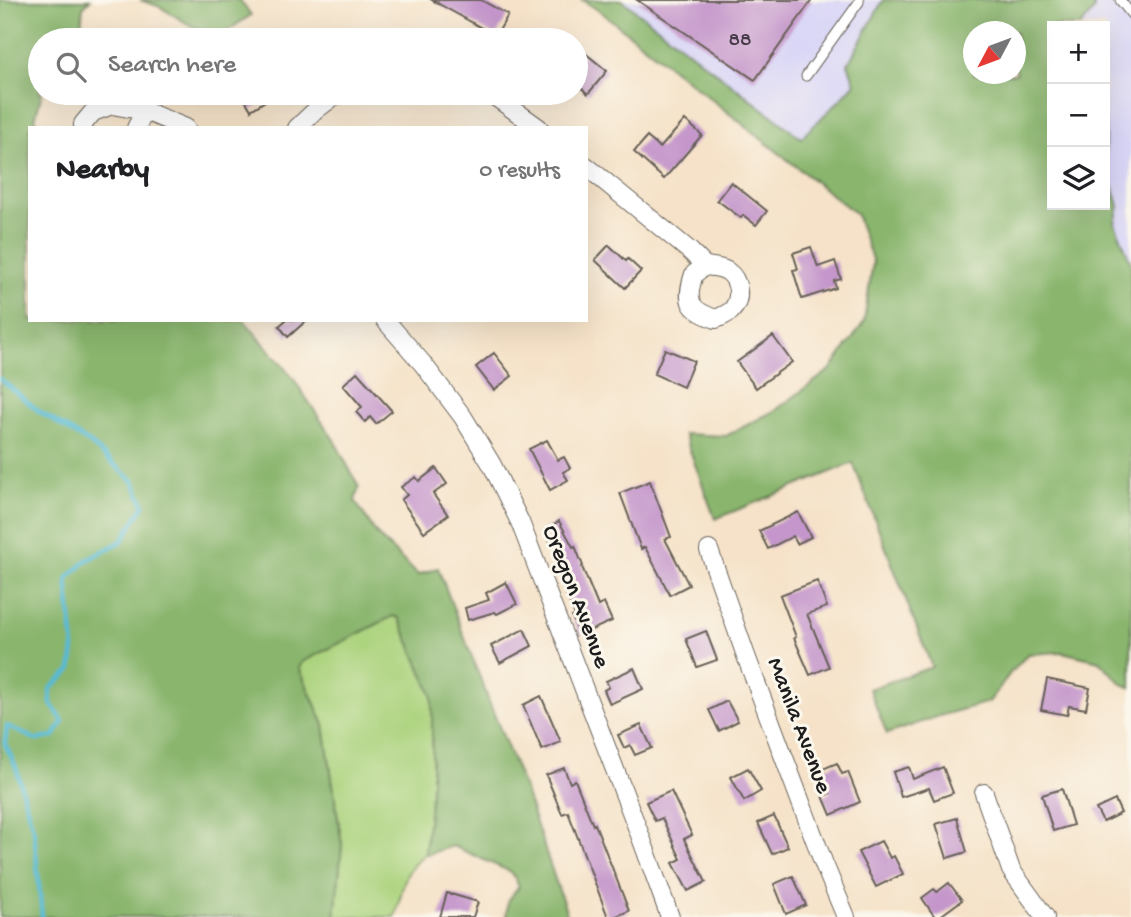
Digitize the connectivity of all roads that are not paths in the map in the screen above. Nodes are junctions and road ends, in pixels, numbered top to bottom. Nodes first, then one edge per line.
1 (859, 0) edge
2 (1120, 0) edge
3 (1131, 14) edge
4 (806, 76) dead end
5 (112, 105) edge
6 (112, 105) edge
7 (322, 105) edge
8 (507, 105) edge
9 (145, 111) junction
10 (83, 126) edge
11 (136, 126) edge
12 (181, 126) edge
13 (299, 126) edge
14 (536, 126) edge
15 (588, 168) edge
16 (705, 266) dead end
17 (386, 322) edge
18 (709, 550) dead end
19 (984, 793) dead end
20 (670, 917) edge
21 (846, 917) edge
22 (1045, 917) edge

1 - 4 lane
2 - 3 lane
5 - 9 street
6 - 10 street
7 - 13 street
8 - 14 street
9 - 11 street
9 - 12 street
15 - 16 street
17 - 20 street, Oregon Avenue
18 - 21 street, Manila Avenue
19 - 22 street

